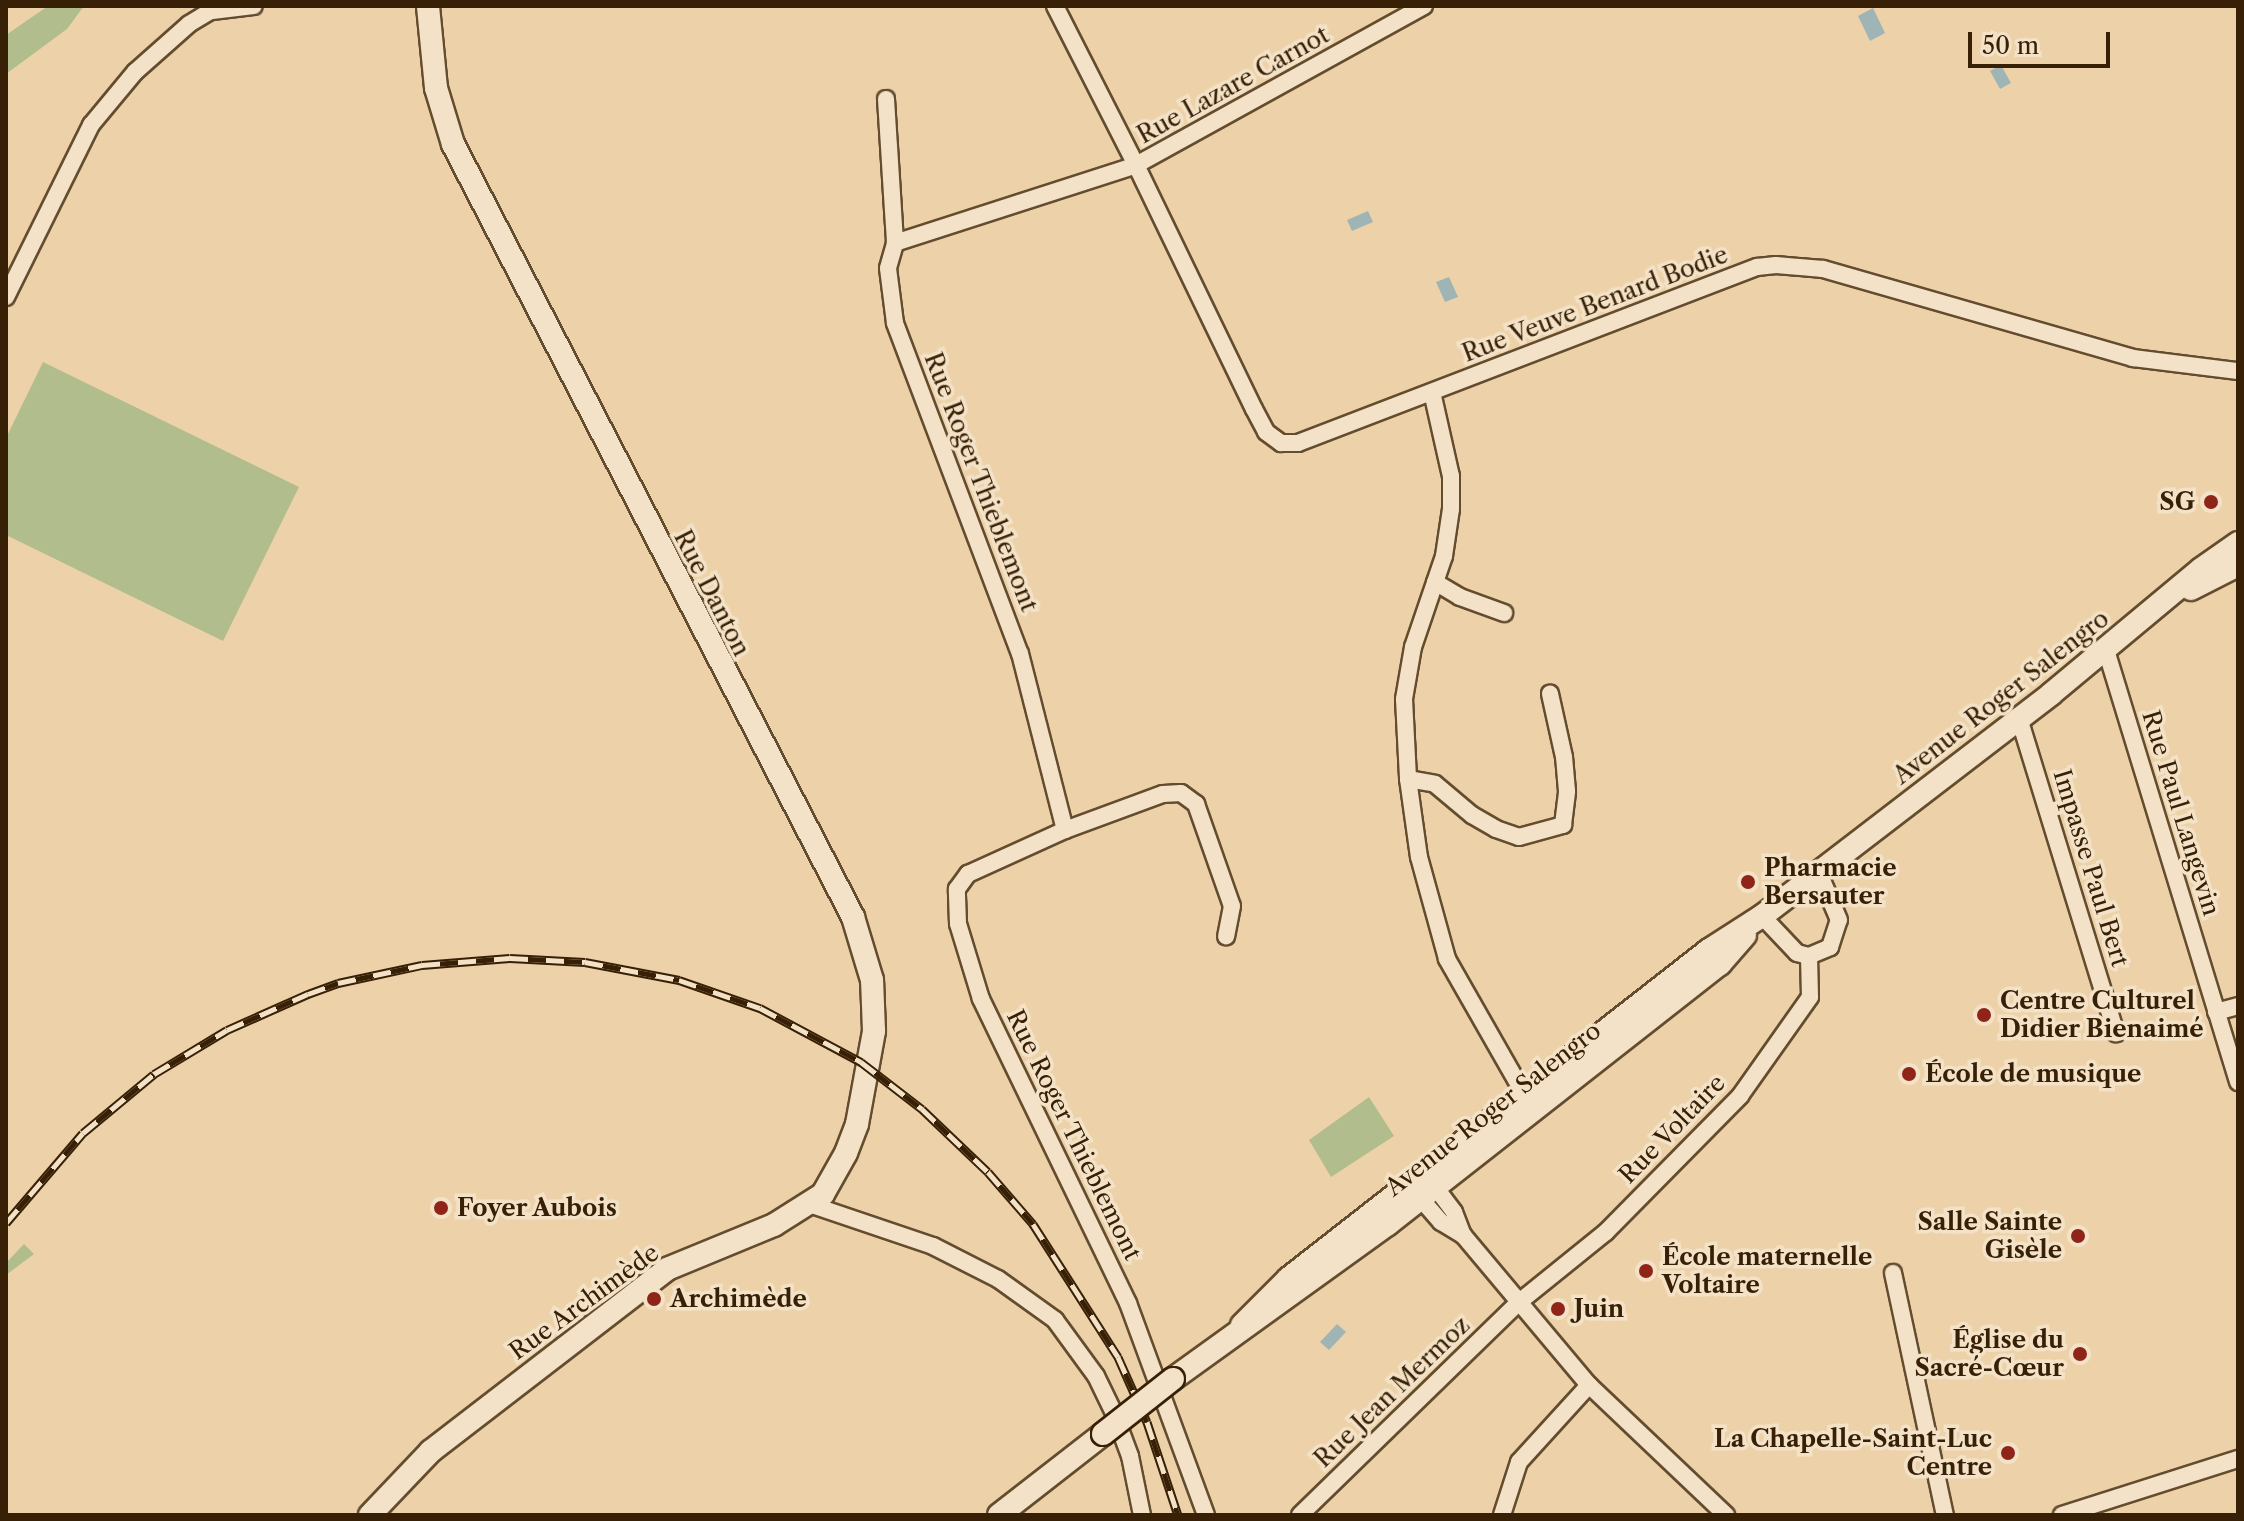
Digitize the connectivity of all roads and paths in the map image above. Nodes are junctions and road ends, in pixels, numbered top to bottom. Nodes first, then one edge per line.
1 (254, 6) edge
2 (428, 6) edge
3 (1055, 6) edge
4 (1424, 6) edge
5 (216, 8) edge
6 (886, 99) dead end
7 (1136, 165) junction
8 (895, 243) junction
9 (6, 297) edge
10 (2238, 371) edge
11 (1432, 392) junction
12 (2238, 543) edge
13 (2238, 565) edge
14 (1435, 582) junction
15 (2158, 605) junction
16 (1504, 613) dead end
17 (2106, 650) junction
18 (1550, 694) dead end
19 (2019, 718) junction
20 (1408, 779) junction
21 (1065, 830) junction
22 (1819, 873) junction
23 (1762, 916) junction
24 (1226, 936) dead end
25 (1809, 956) junction
26 (2238, 1006) edge
27 (2216, 1012) junction
28 (2116, 1033) dead end
29 (2238, 1082) edge
30 (1529, 1103) junction
31 (1422, 1186) junction
32 (809, 1204) junction
33 (1893, 1273) dead end
34 (1518, 1303) junction
35 (1589, 1385) junction
36 (2238, 1459) edge
37 (2127, 1497) junction
38 (370, 1515) edge
39 (999, 1515) edge
40 (1142, 1515) edge
41 (1206, 1515) edge
42 (1300, 1515) edge
43 (1502, 1515) edge
44 (1726, 1515) edge
45 (1945, 1515) edge
46 (2062, 1515) edge
47 (2133, 1515) edge

1 - 5 street
2 - 32 street, Rue Danton
3 - 7 street, Rue Lazare Carnot
4 - 7 street, Rue Lazare Carnot
5 - 9 street
6 - 8 street, Rue Roger Thieblemont
7 - 8 street
7 - 11 street, Rue Veuve Benard Bodie
8 - 21 street, Rue Roger Thieblemont
10 - 11 street, Rue Veuve Benard Bodie
11 - 14 street
12 - 15 street, Avenue Roger Salengro
13 - 15 street, Avenue Roger Salengro
14 - 16 street
14 - 20 street
15 - 17 street, Avenue Roger Salengro
17 - 19 street, Avenue Roger Salengro
17 - 27 street, Rue Paul Langevin
18 - 20 street
19 - 22 street, Avenue Roger Salengro
19 - 28 street, Impasse Paul Bert
20 - 30 street
21 - 24 street, Rue Roger Thieblemont
21 - 41 street, Rue Roger Thieblemont
22 - 23 street, Avenue Roger Salengro
22 - 25 street
23 - 25 street
23 - 30 street, Avenue Roger Salengro
25 - 34 street, Rue Voltaire
26 - 27 street
27 - 29 street, Rue Paul Langevin
30 - 31 street, Avenue Roger Salengro
31 - 34 street
31 - 39 street, Avenue Roger Salengro, bridge
32 - 38 street, Rue Archimède
32 - 40 street
33 - 45 street
34 - 35 street
34 - 42 street, Rue Jean Mermoz
35 - 43 street
35 - 44 street
36 - 37 street
37 - 46 street
37 - 47 street

